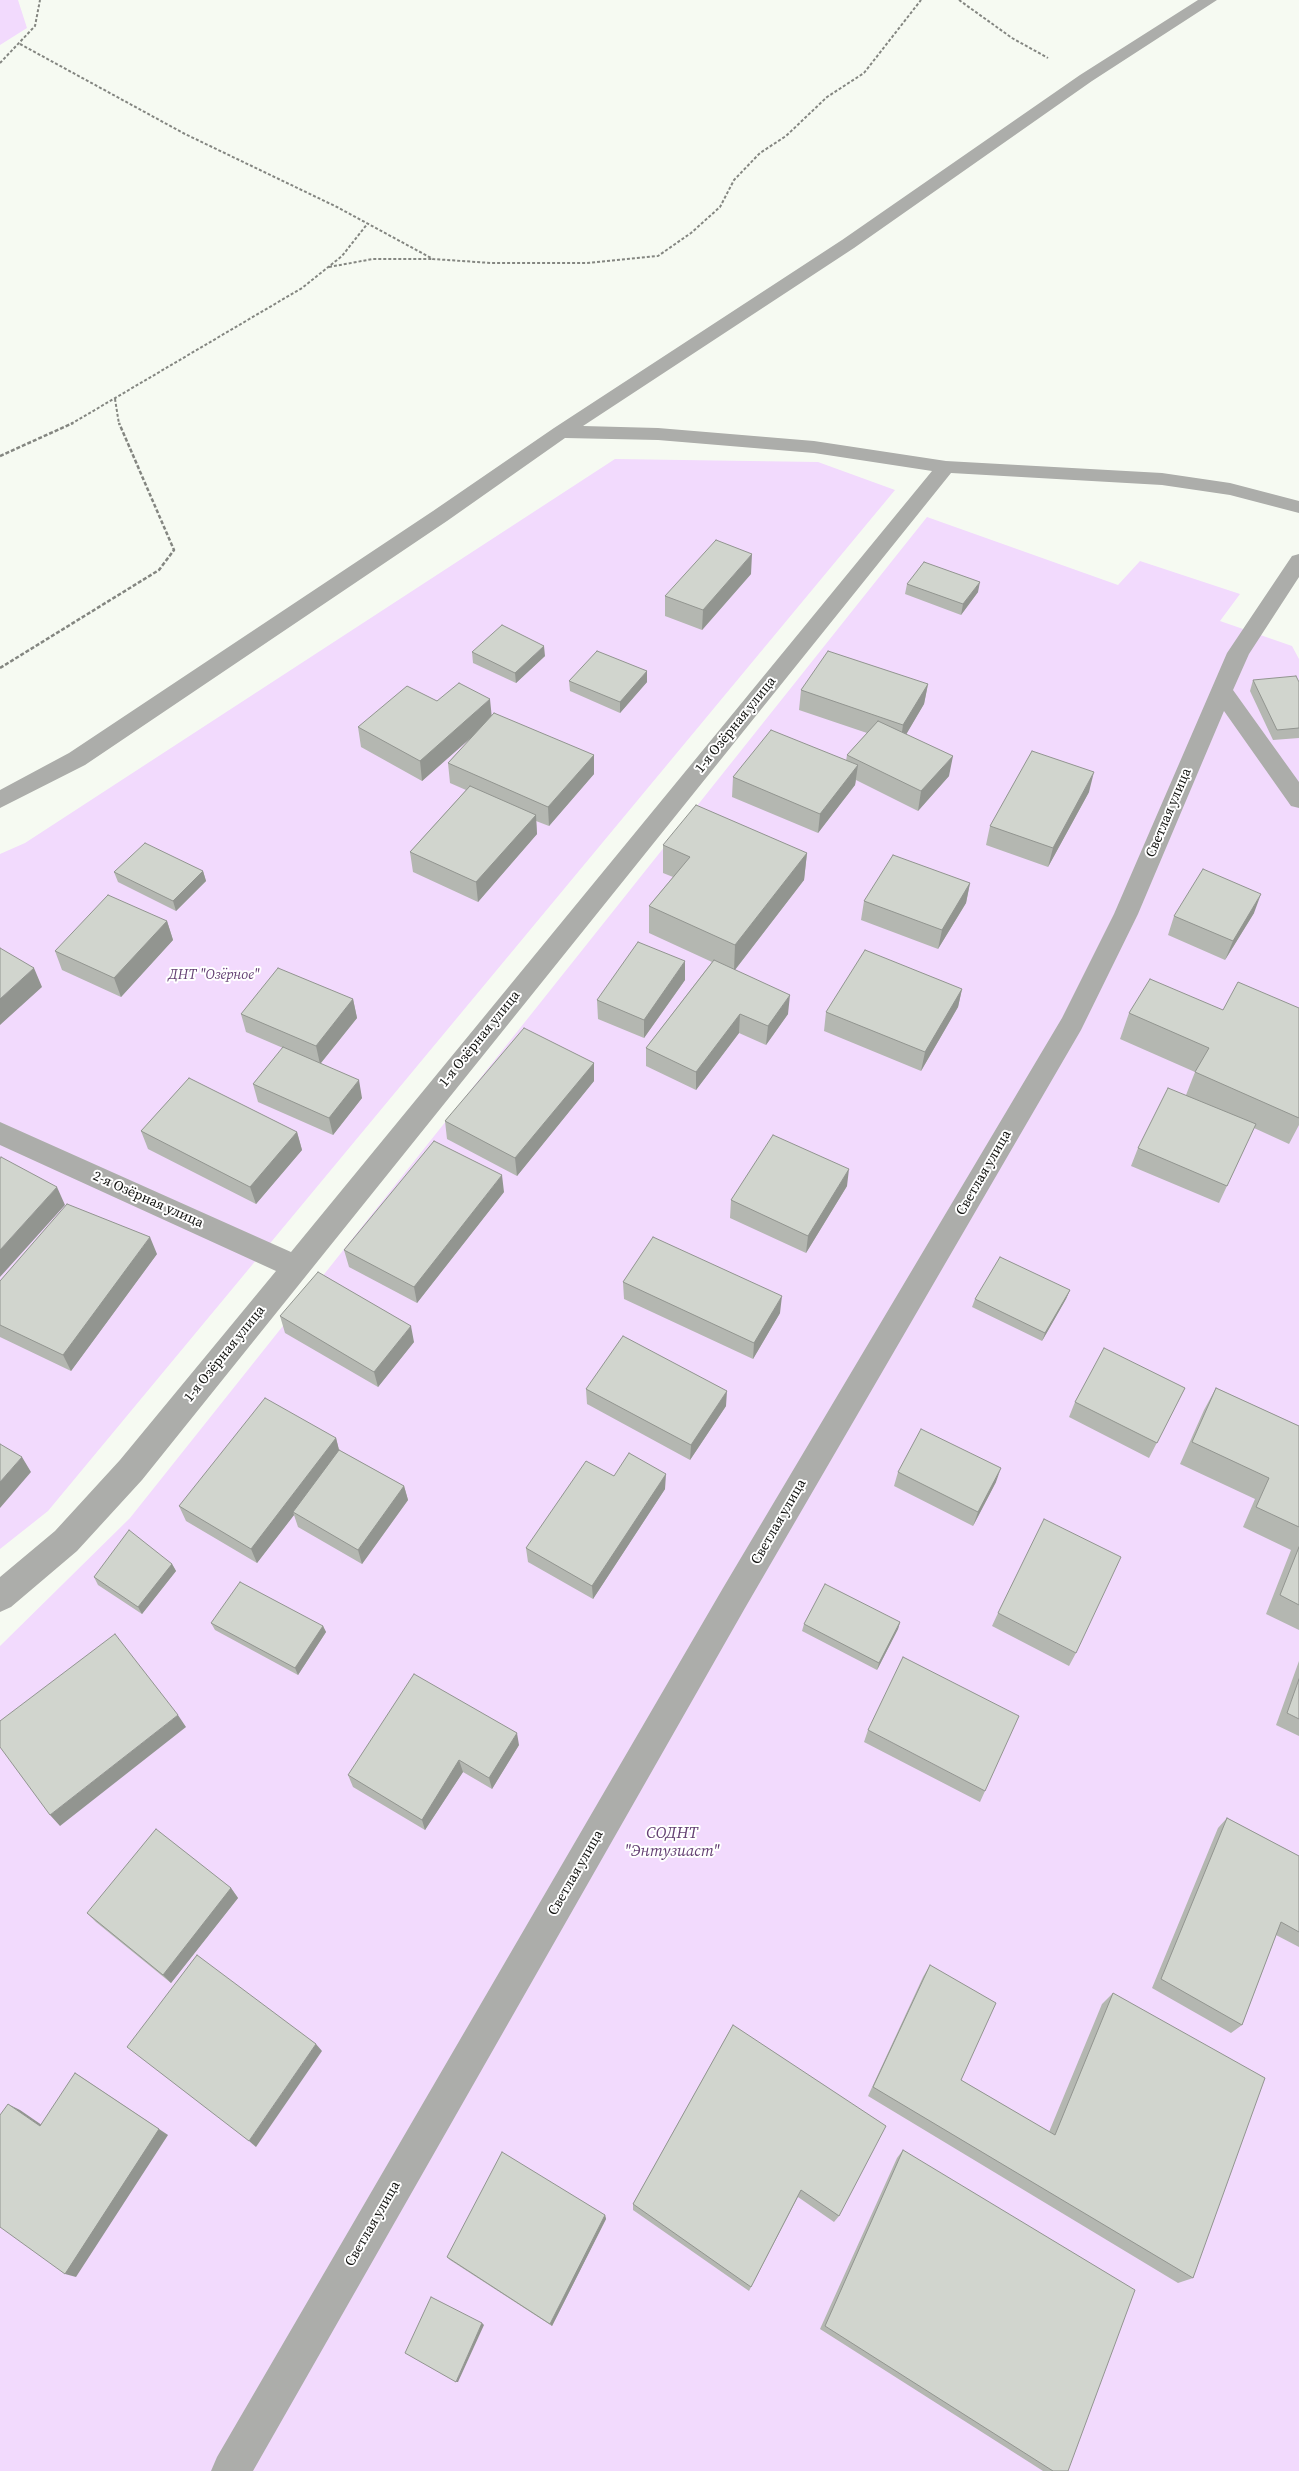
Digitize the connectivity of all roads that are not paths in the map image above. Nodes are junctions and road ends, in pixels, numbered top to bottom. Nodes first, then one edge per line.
1 (1209, 0) edge
2 (561, 432) junction
3 (946, 467) junction
4 (1299, 507) edge
5 (1299, 561) edge
6 (1221, 689) junction
7 (0, 800) edge
8 (1299, 800) edge
9 (0, 1133) edge
10 (296, 1267) junction
11 (0, 1598) edge
12 (231, 2471) edge

1 - 2 street
2 - 3 street
2 - 7 street
3 - 4 street
3 - 10 street, 1-я Озёрная улица
5 - 6 street, Светлая улица
6 - 8 street
6 - 12 street, Светлая улица
9 - 10 street, 2-я Озёрная улица
10 - 11 street, 1-я Озёрная улица

